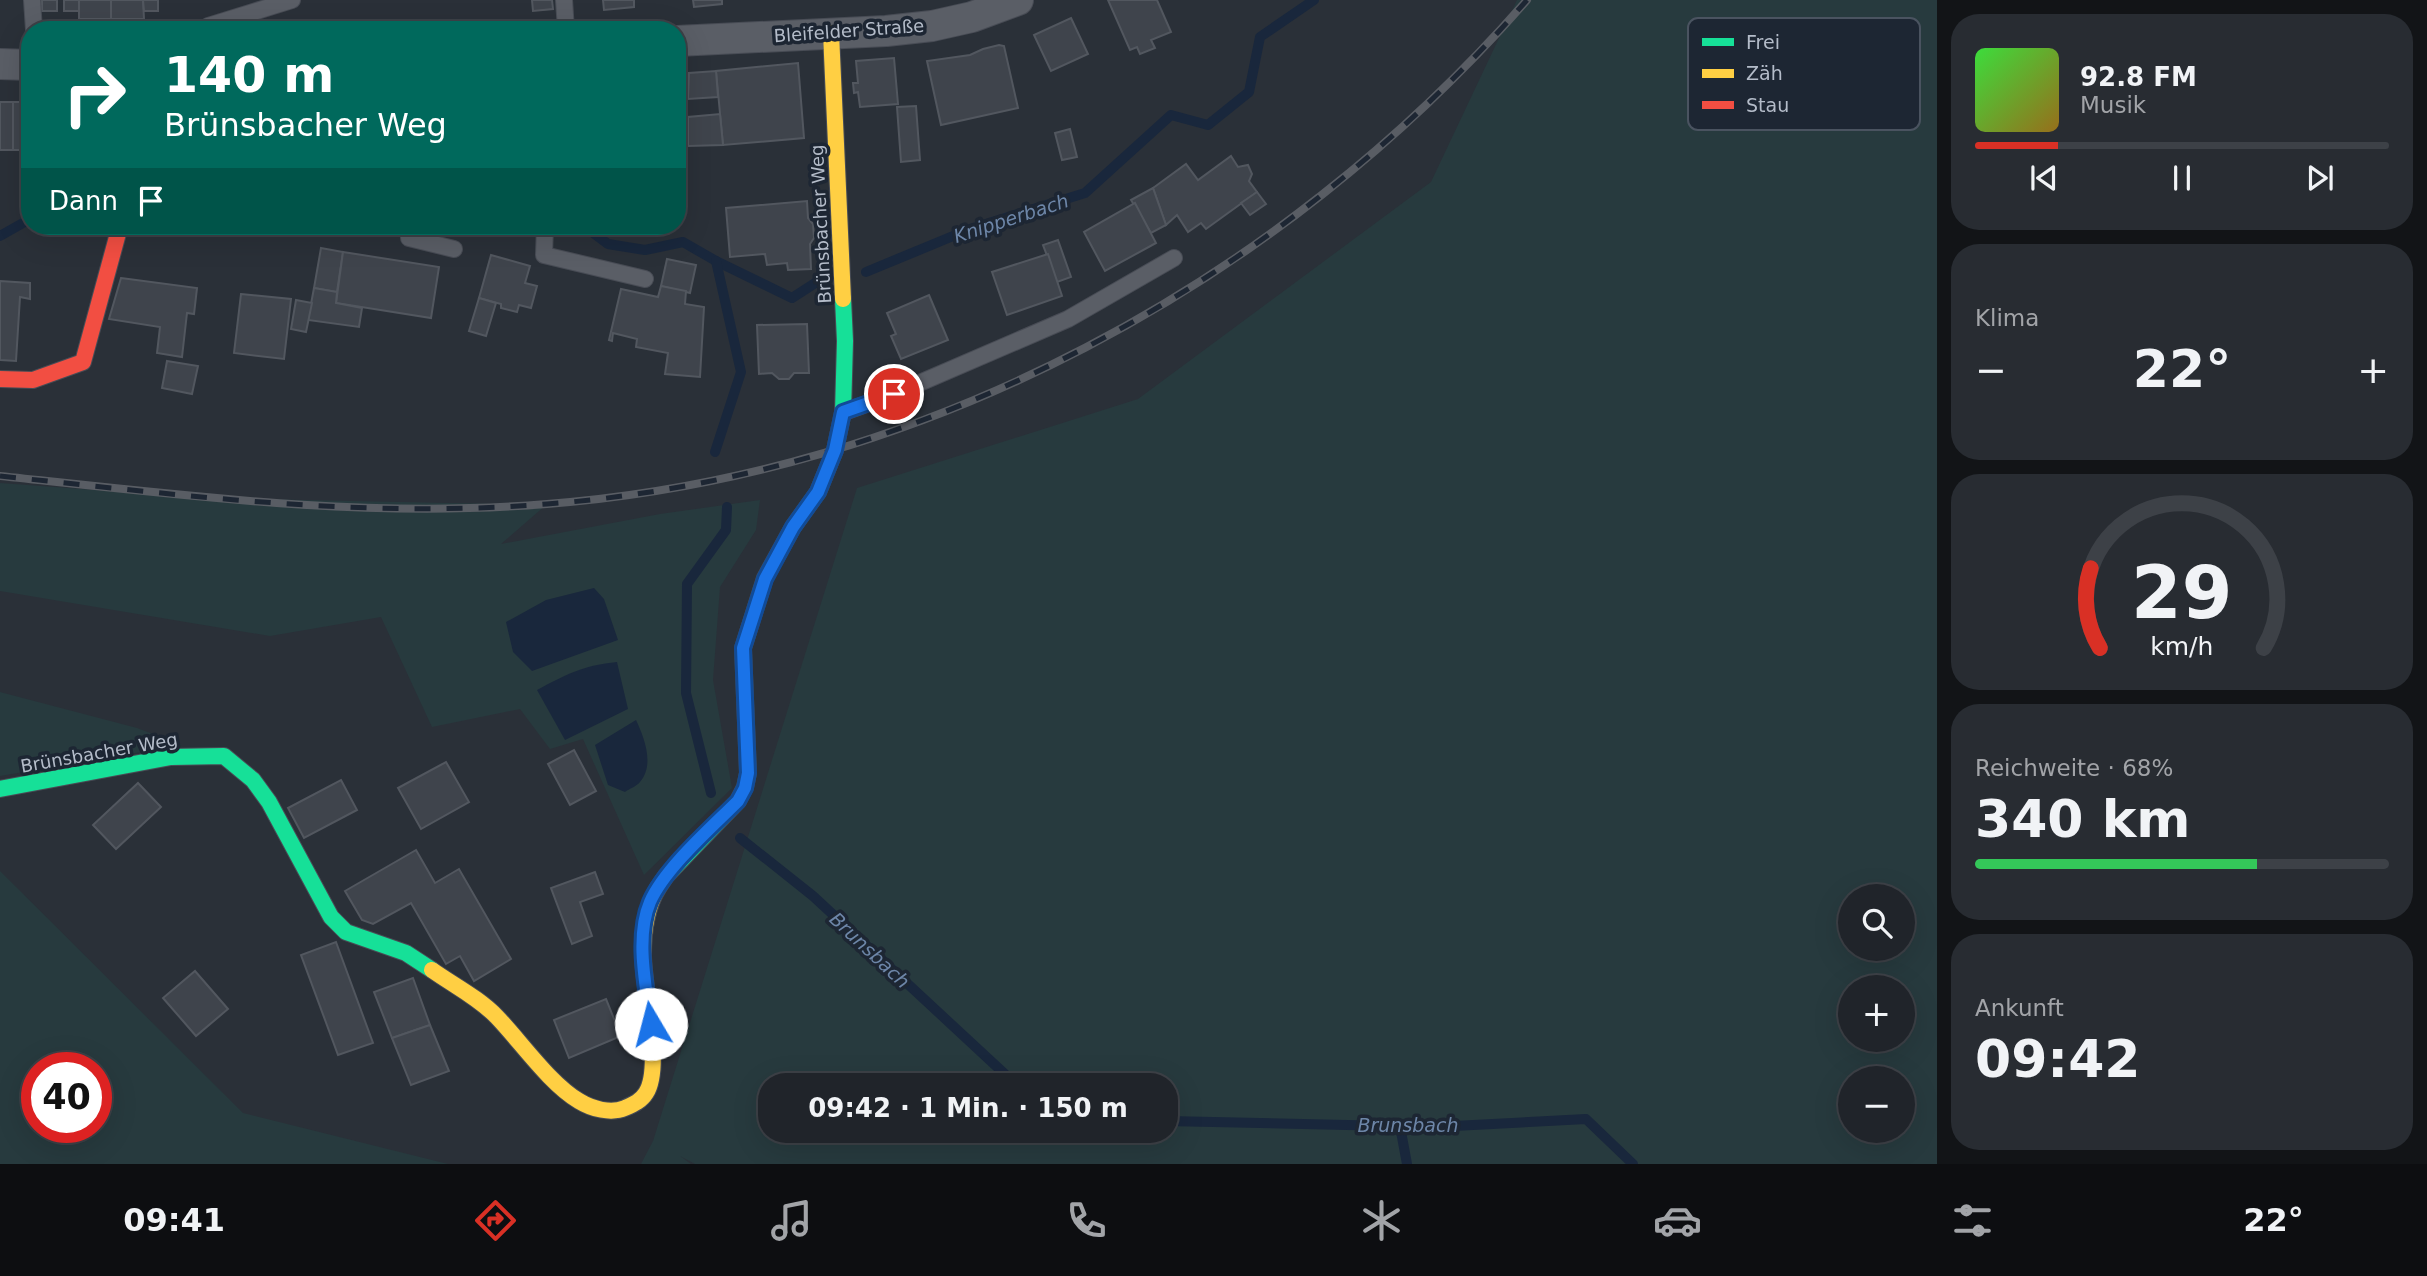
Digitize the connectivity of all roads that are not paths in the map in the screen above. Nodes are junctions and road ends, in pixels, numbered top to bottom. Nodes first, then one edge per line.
1 (32, 0) edge
2 (292, 0) edge
3 (564, 0) edge
4 (1018, 0) edge
5 (33, 21) edge
6 (224, 21) edge
7 (565, 21) edge
8 (831, 33) junction
9 (686, 41) edge
10 (0, 65) edge
11 (21, 65) edge
12 (118, 235) edge
13 (409, 235) edge
14 (545, 235) edge
15 (454, 249) dead end
16 (1174, 258) dead end
17 (645, 279) dead end
18 (0, 379) edge
19 (843, 412) junction
20 (0, 789) edge

1 - 5 lane
2 - 6 lane
3 - 7 lane
4 - 8 street, Bleifelder Straße
8 - 9 street, Bleifelder Straße
8 - 19 street, Brünsbacher Weg
10 - 11 street
12 - 18 street
13 - 15 lane
14 - 17 lane
16 - 19 lane
19 - 20 street, Brünsbacher Weg

